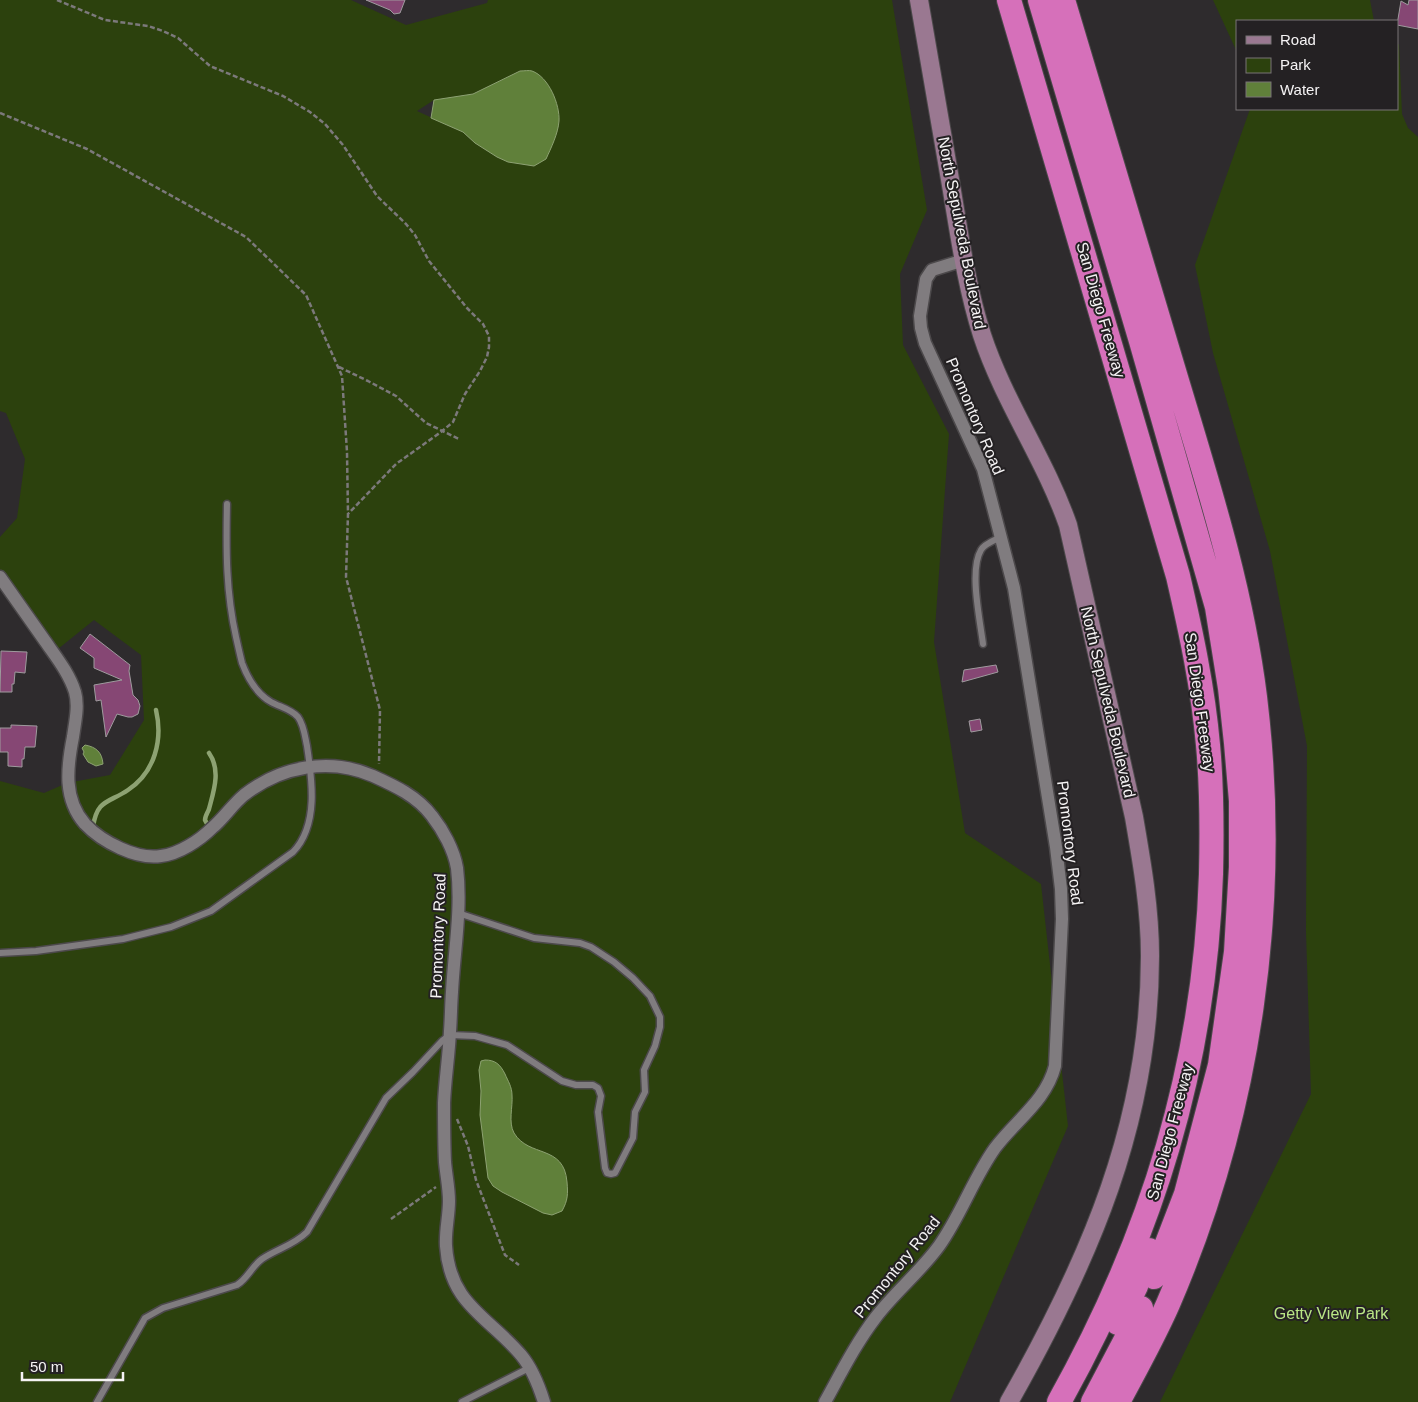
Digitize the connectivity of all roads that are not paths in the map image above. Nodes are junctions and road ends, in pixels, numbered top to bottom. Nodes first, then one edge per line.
1 (919, 0) edge
2 (1009, 0) edge
3 (1024, 0) edge
4 (1040, 0) edge
5 (1063, 0) edge
6 (964, 260) junction
7 (227, 504) dead end
8 (1001, 537) junction
9 (0, 577) edge
10 (983, 644) dead end
11 (309, 766) junction
12 (457, 913) junction
13 (0, 953) edge
14 (450, 1035) junction
15 (529, 1368) junction
16 (96, 1402) edge
17 (462, 1402) edge
18 (544, 1402) edge
19 (825, 1402) edge
20 (1009, 1402) edge
21 (1059, 1402) edge
22 (1076, 1402) edge
23 (1093, 1402) edge
24 (1118, 1402) edge

1 - 6 main road, North Sepulveda Boulevard
2 - 21 highway, San Diego Freeway
3 - 22 highway
4 - 23 highway
5 - 24 highway
6 - 8 street, Promontory Road
6 - 20 main road, North Sepulveda Boulevard
7 - 11 lane
8 - 10 lane
8 - 19 street, Promontory Road
9 - 11 street, Promontory Road
11 - 12 street, Promontory Road
11 - 13 lane
12 - 14 street, Promontory Road
12 - 14 lane
14 - 15 street, Promontory Road
14 - 16 lane
15 - 17 lane
15 - 18 street, Promontory Road

